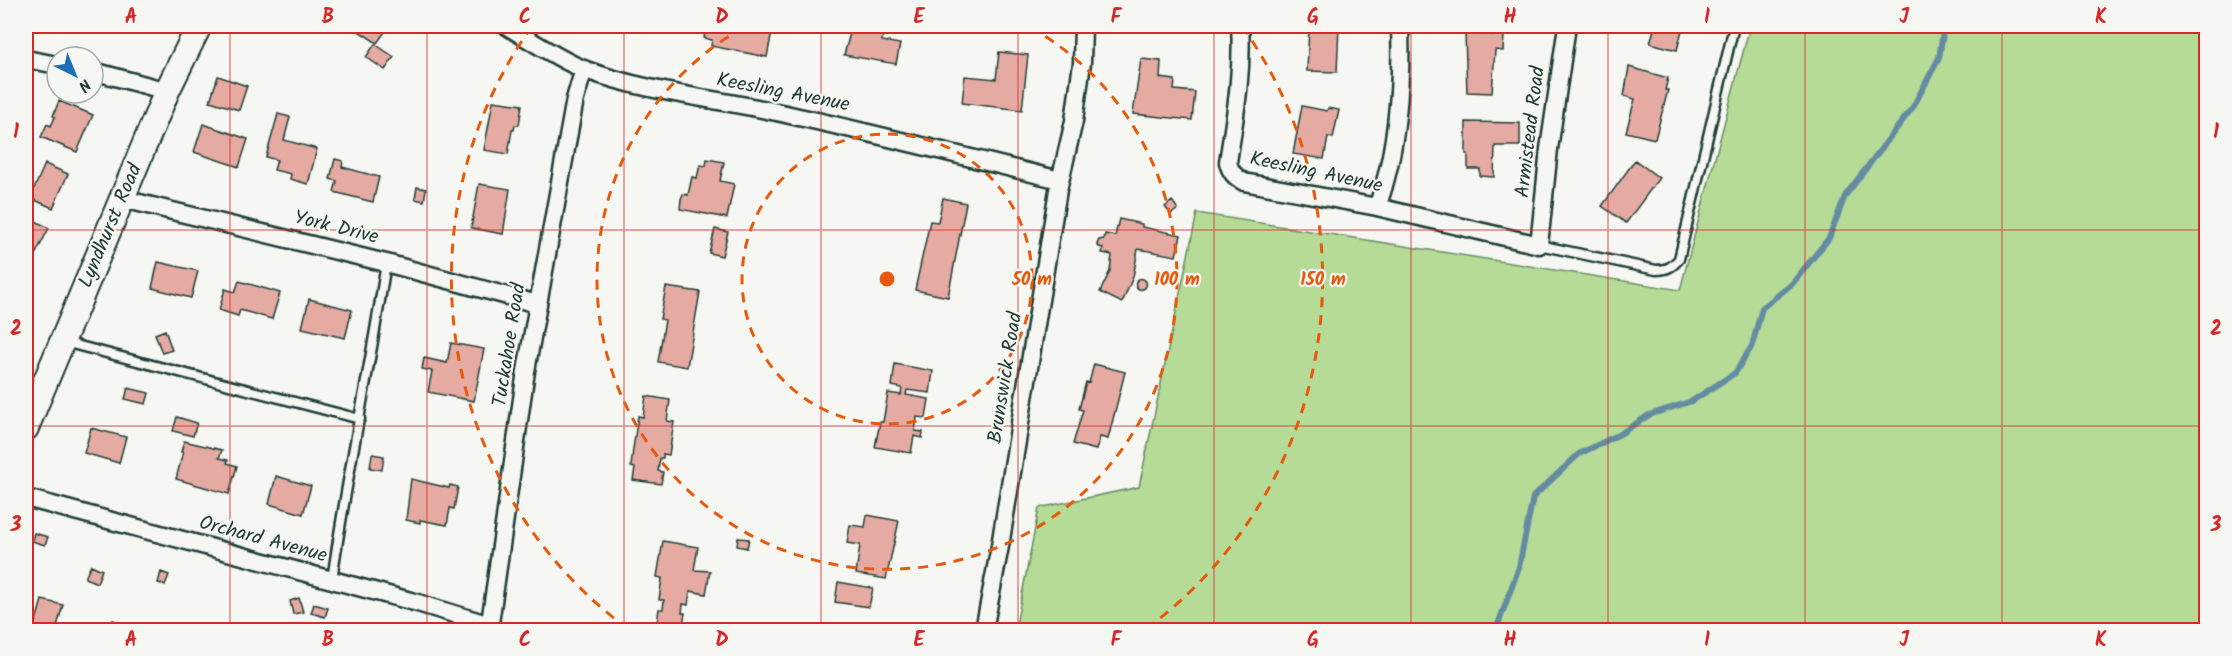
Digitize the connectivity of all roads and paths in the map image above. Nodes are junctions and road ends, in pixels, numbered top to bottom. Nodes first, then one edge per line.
1 (199, 26) edge
2 (507, 26) edge
3 (1083, 26) edge
4 (1240, 26) edge
5 (1400, 26) edge
6 (1567, 26) edge
7 (1734, 26) edge
8 (26, 59) edge
9 (45, 63) edge
10 (584, 69) junction
11 (105, 75) edge
12 (167, 91) junction
13 (1060, 180) junction
14 (123, 199) junction
15 (1377, 207) junction
16 (1539, 245) junction
17 (387, 263) junction
18 (537, 304) junction
19 (62, 341) junction
20 (360, 419) junction
21 (26, 428) edge
22 (26, 498) edge
23 (332, 580) junction
24 (489, 628) edge
25 (984, 630) edge

1 - 12 main road, Lyndhurst Road
2 - 10 street, Keesling Avenue
3 - 13 street, Brunswick Road
4 - 15 street, Keesling Avenue
5 - 15 street
6 - 16 street, Armistead Road
7 - 16 lane
8 - 9 street
10 - 13 street, Keesling Avenue
10 - 18 street, Tuckahoe Road
11 - 12 street
12 - 14 main road, Lyndhurst Road
13 - 25 street, Brunswick Road
14 - 17 street, York Drive
14 - 19 main road, Lyndhurst Road
15 - 16 street, Keesling Avenue
17 - 18 street, York Drive
17 - 20 lane
18 - 24 street, Tuckahoe Road
19 - 20 lane
19 - 21 main road, Lyndhurst Road
20 - 23 lane
22 - 23 street, Orchard Avenue
23 - 24 street, Orchard Avenue

